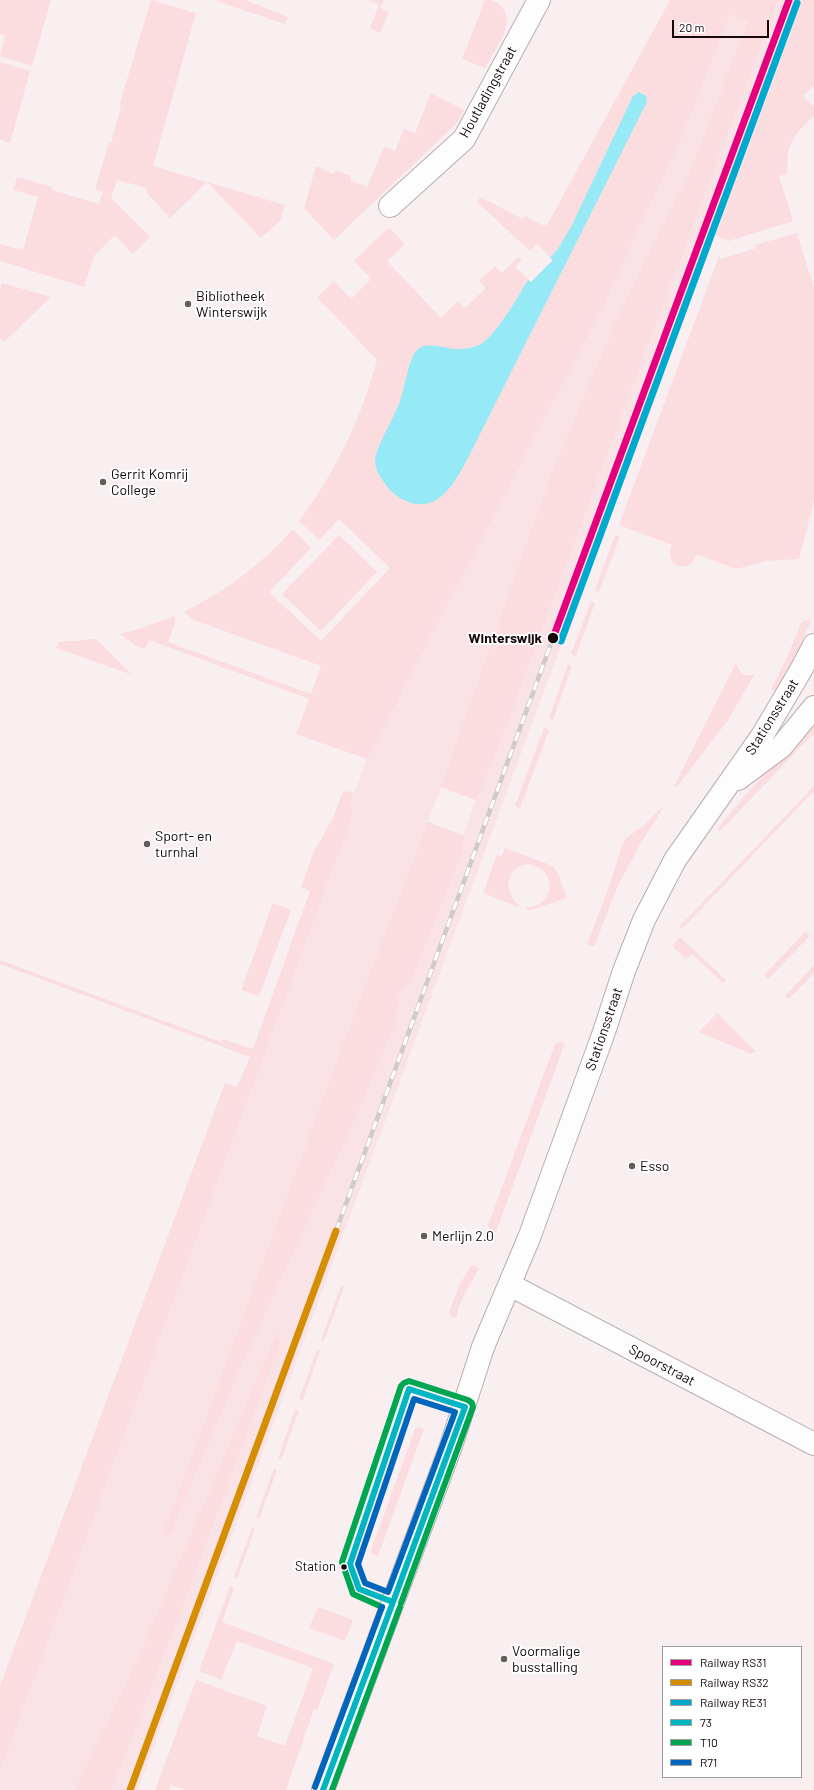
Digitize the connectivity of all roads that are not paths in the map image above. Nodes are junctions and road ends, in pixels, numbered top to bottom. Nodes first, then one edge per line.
1 (534, 2) edge
2 (390, 206) dead end
3 (814, 644) edge
4 (808, 672) edge
5 (814, 707) edge
6 (726, 788) junction
7 (510, 1285) junction
8 (814, 1444) edge
9 (323, 1790) edge

1 - 2 street, Houtladingstraat
3 - 4 street, Stationsstraat
4 - 6 street, Stationsstraat
5 - 6 street, Stationsstraat
6 - 7 street, Stationsstraat
7 - 8 street, Spoorstraat
7 - 9 street, Stationsstraat

